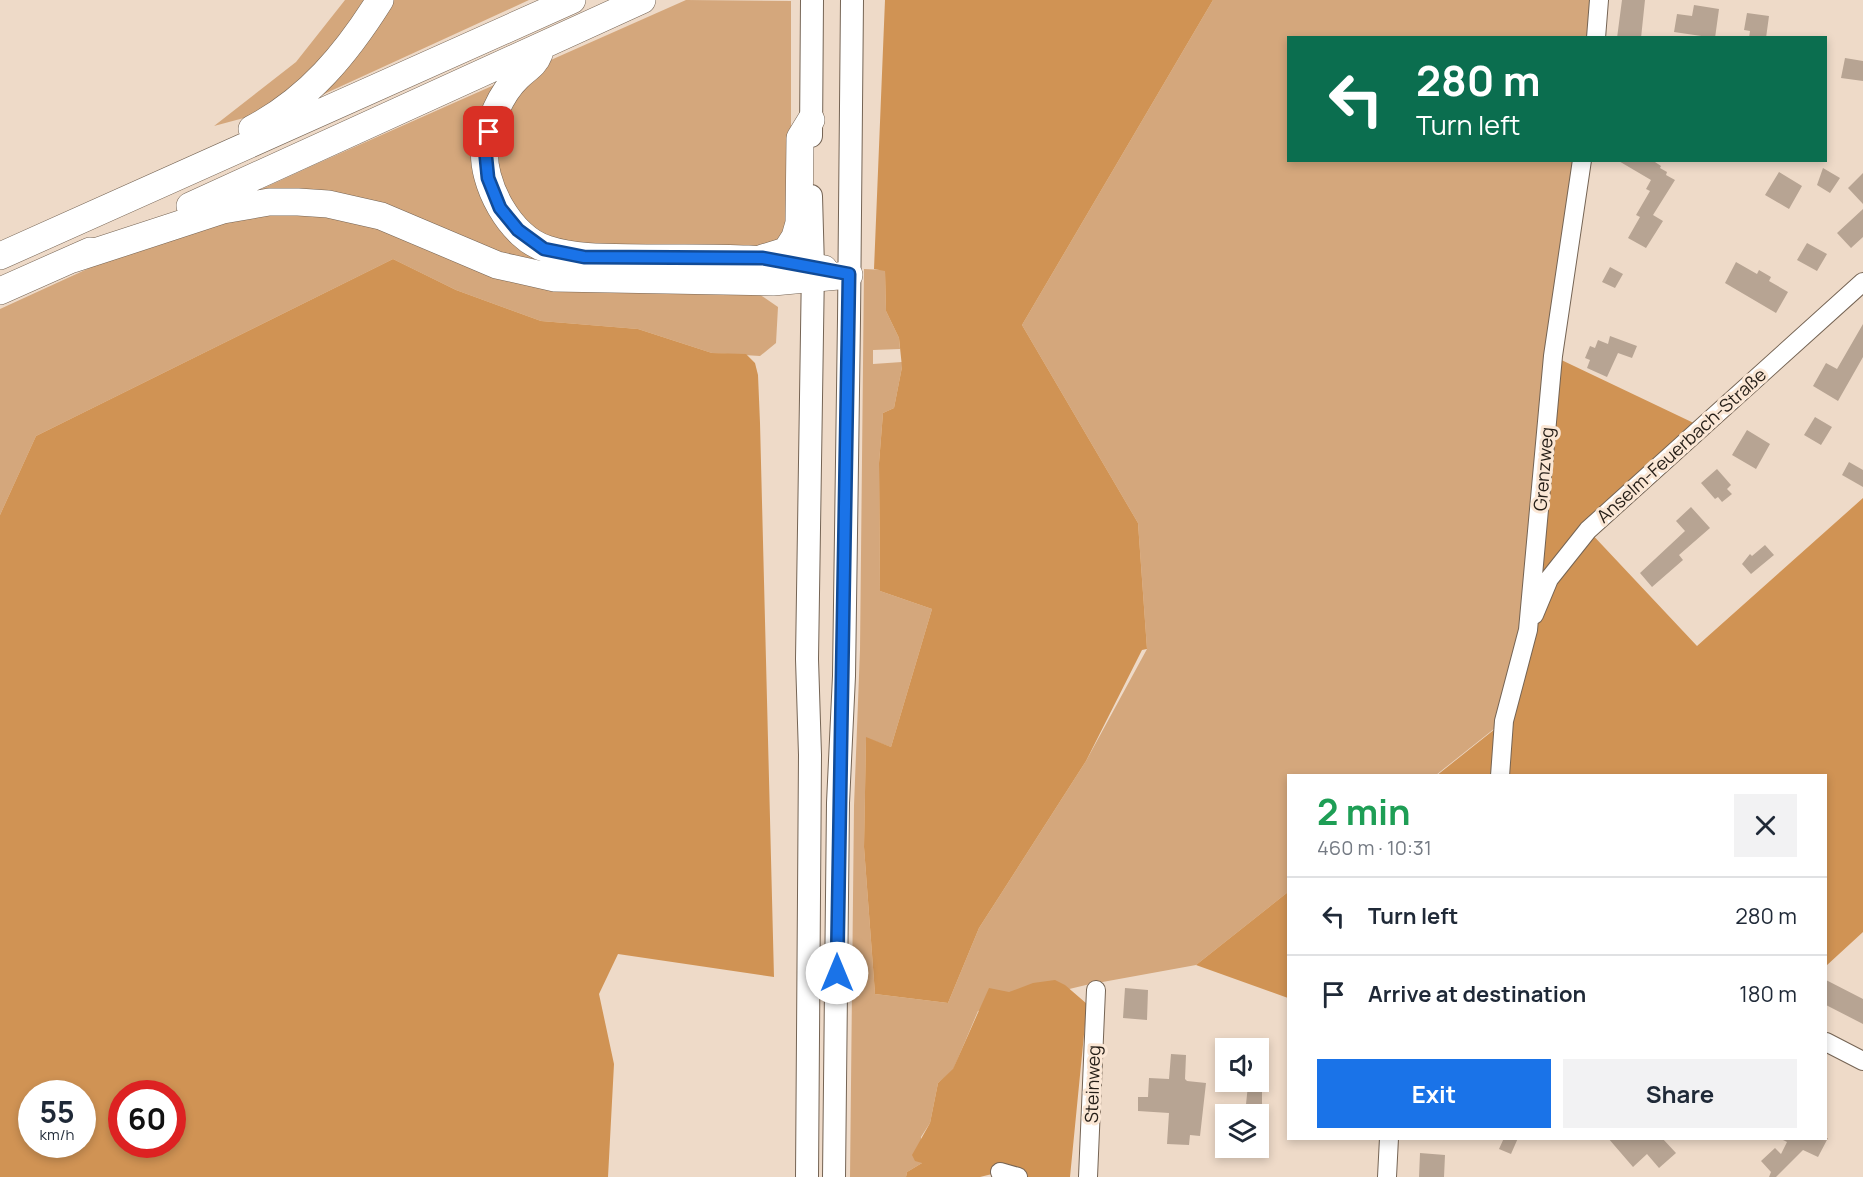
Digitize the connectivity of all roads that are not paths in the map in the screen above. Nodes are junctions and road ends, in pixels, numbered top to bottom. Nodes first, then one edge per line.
1 (380, 0) edge
2 (572, 0) edge
3 (642, 0) edge
4 (812, 0) edge
5 (852, 0) edge
6 (1599, 0) edge
7 (1596, 36) edge
8 (542, 47) junction
9 (811, 120) junction
10 (1582, 162) edge
11 (208, 164) junction
12 (0, 256) edge
13 (763, 258) junction
14 (73, 259) junction
15 (813, 273) junction
16 (849, 274) junction
17 (1863, 282) edge
18 (0, 291) edge
19 (1528, 630) junction
20 (1500, 774) edge
21 (1096, 990) dead end
22 (1827, 1043) edge
23 (1863, 1061) edge
24 (1389, 1140) edge
25 (1000, 1172) dead end
26 (807, 1177) edge
27 (834, 1177) edge
28 (1018, 1177) edge
29 (1088, 1177) edge
30 (1387, 1177) edge

1 - 11 highway
2 - 11 highway
3 - 8 highway
4 - 9 main road
5 - 16 main road
6 - 7 street
8 - 13 highway
8 - 14 highway
9 - 13 highway
9 - 15 main road
10 - 19 street, Grenzweg
11 - 12 highway
13 - 15 highway
14 - 15 highway
14 - 18 highway
15 - 16 highway
15 - 26 main road
16 - 27 main road
17 - 19 street, Anselm-Feuerbach-Straße
19 - 20 street, Grenzweg
21 - 29 street, Steinweg
22 - 23 street
24 - 30 street
25 - 28 street

